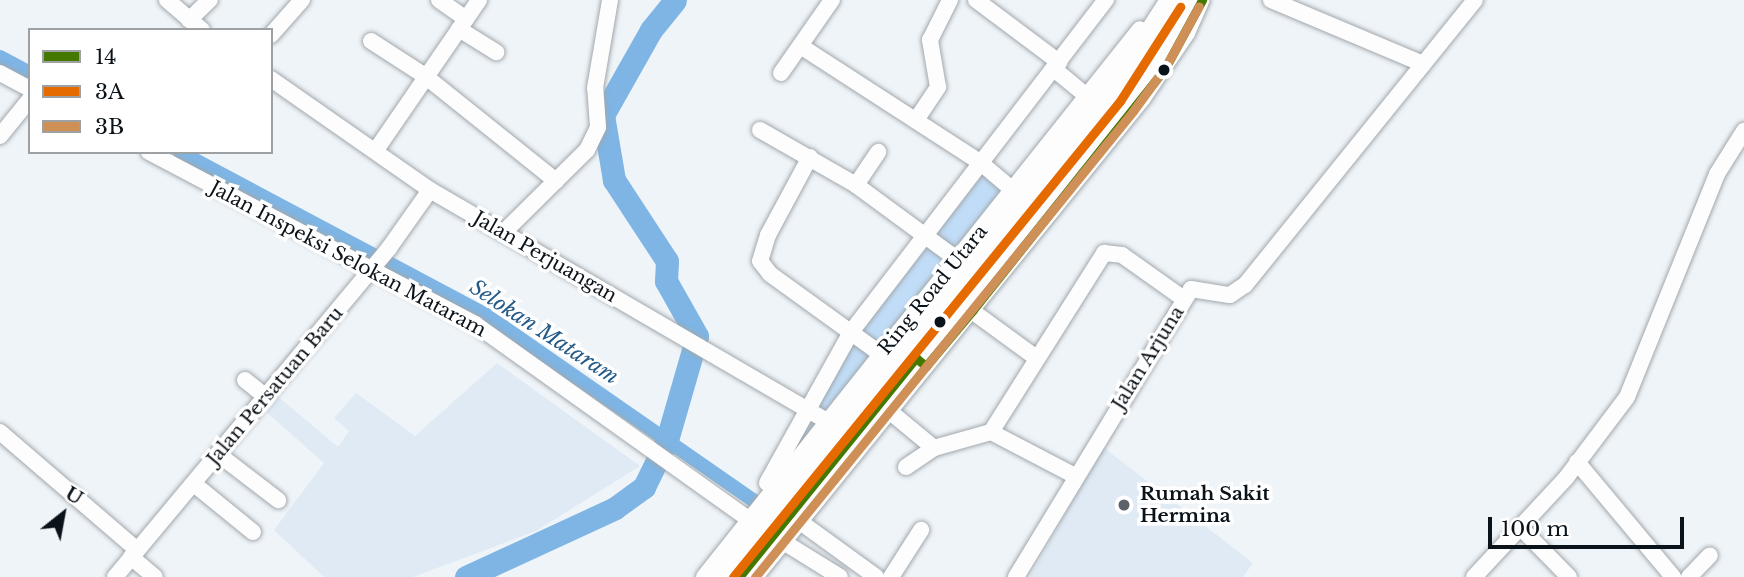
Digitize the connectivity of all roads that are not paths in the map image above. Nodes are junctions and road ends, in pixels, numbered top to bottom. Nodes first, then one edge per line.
1 (167, 0) edge
2 (210, 0) edge
3 (302, 0) edge
4 (439, 0) edge
5 (479, 0) edge
6 (610, 0) edge
7 (832, 0) edge
8 (950, 0) edge
9 (976, 0) edge
10 (1105, 0) edge
11 (1159, 0) edge
12 (1171, 0) edge
13 (1188, 0) edge
14 (1202, 0) edge
15 (1271, 0) edge
16 (1475, 0) edge
17 (462, 24) junction
18 (196, 25) edge
19 (273, 33) edge
20 (370, 41) dead end
21 (802, 47) junction
22 (496, 52) dead end
23 (1423, 64) junction
24 (1056, 65) junction
25 (0, 73) edge
26 (781, 74) dead end
27 (425, 76) junction
28 (273, 80) edge
29 (28, 88) edge
30 (1089, 98) junction
31 (28, 101) edge
32 (916, 120) junction
33 (760, 130) dead end
34 (1744, 131) edge
35 (0, 136) edge
36 (1056, 149) junction
37 (376, 150) junction
38 (878, 152) dead end
39 (153, 154) edge
40 (810, 158) junction
41 (981, 163) junction
42 (556, 181) junction
43 (856, 185) junction
44 (430, 190) junction
45 (1014, 191) junction
46 (503, 233) junction
47 (926, 236) junction
48 (958, 260) junction
49 (374, 266) junction
50 (1184, 299) junction
51 (972, 311) junction
52 (851, 332) junction
53 (881, 354) junction
54 (1035, 357) junction
55 (921, 362) junction
56 (245, 380) dead end
57 (266, 397) junction
58 (805, 408) junction
59 (888, 410) junction
60 (827, 421) junction
61 (0, 432) edge
62 (990, 432) junction
63 (934, 447) junction
64 (218, 454) junction
65 (1577, 462) junction
66 (906, 467) dead end
67 (1075, 476) junction
68 (194, 484) junction
69 (278, 500) dead end
70 (773, 519) junction
71 (1520, 527) junction
72 (921, 530) dead end
73 (253, 532) dead end
74 (134, 554) junction
75 (1710, 555) dead end
76 (115, 577) edge
77 (155, 577) edge
78 (704, 577) edge
79 (718, 577) edge
80 (739, 577) edge
81 (755, 577) edge
82 (840, 577) edge
83 (876, 577) edge
84 (891, 577) edge
85 (1016, 577) edge
86 (1474, 577) edge
87 (1569, 577) edge
88 (1673, 577) edge
89 (1689, 577) edge

1 - 18 street
2 - 18 street
3 - 19 street
4 - 17 street
5 - 17 street
6 - 42 street
7 - 21 street
8 - 32 street
9 - 24 street
10 - 24 street
11 - 30 street, Ring Road Utara
12 - 36 highway
13 - 55 highway
14 - 51 street, Ring Road Utara
15 - 23 street
16 - 23 street
17 - 22 street
17 - 27 street
20 - 27 street
21 - 26 street
21 - 32 street
23 - 50 street, Jalan Arjuna
24 - 30 street
24 - 41 street
25 - 29 street
27 - 37 street
27 - 42 street
28 - 37 street, Jalan Perjuangan
30 - 36 street, Ring Road Utara
31 - 35 street
32 - 41 street
33 - 40 street
34 - 65 street
36 - 45 street, Ring Road Utara
36 - 70 highway
37 - 44 street, Jalan Perjuangan
38 - 43 street
39 - 49 street, Jalan Inspeksi Selokan Mataram
40 - 43 street
40 - 52 street
41 - 45 street
41 - 47 street
42 - 46 street
43 - 47 street
44 - 46 street, Jalan Perjuangan
44 - 49 street, Jalan Persatuan Baru
45 - 48 street, Ring Road Utara
46 - 58 street, Jalan Perjuangan
47 - 48 street
47 - 52 street
48 - 53 street, Ring Road Utara
49 - 57 street, Jalan Persatuan Baru
49 - 70 street, Jalan Inspeksi Selokan Mataram
50 - 54 street
50 - 67 street, Jalan Arjuna
51 - 54 street
51 - 55 street, Ring Road Utara
52 - 53 street
52 - 58 street
53 - 60 street, Ring Road Utara
54 - 62 street
55 - 59 street, Ring Road Utara
55 - 70 highway
56 - 57 street
57 - 64 street, Jalan Persatuan Baru
58 - 60 street, Jalan Perjuangan
58 - 70 street
59 - 63 street
59 - 70 street, Ring Road Utara
60 - 70 street, Ring Road Utara
61 - 74 street
62 - 63 street
62 - 67 street
63 - 66 street
64 - 68 street, Jalan Persatuan Baru
64 - 69 street
65 - 71 street
65 - 88 street
67 - 85 street, Jalan Arjuna
68 - 73 street
68 - 74 street, Jalan Persatuan Baru
70 - 78 street, Ring Road Utara
70 - 79 highway
70 - 80 highway
70 - 81 street, Ring Road Utara
70 - 82 street, Jalan Inspeksi Selokan Mataram
70 - 83 street, Jalan Inspeksi Selokan Mataram
71 - 86 street
71 - 87 street
72 - 84 street
74 - 76 street, Jalan Persatuan Baru
74 - 77 street
75 - 89 street

